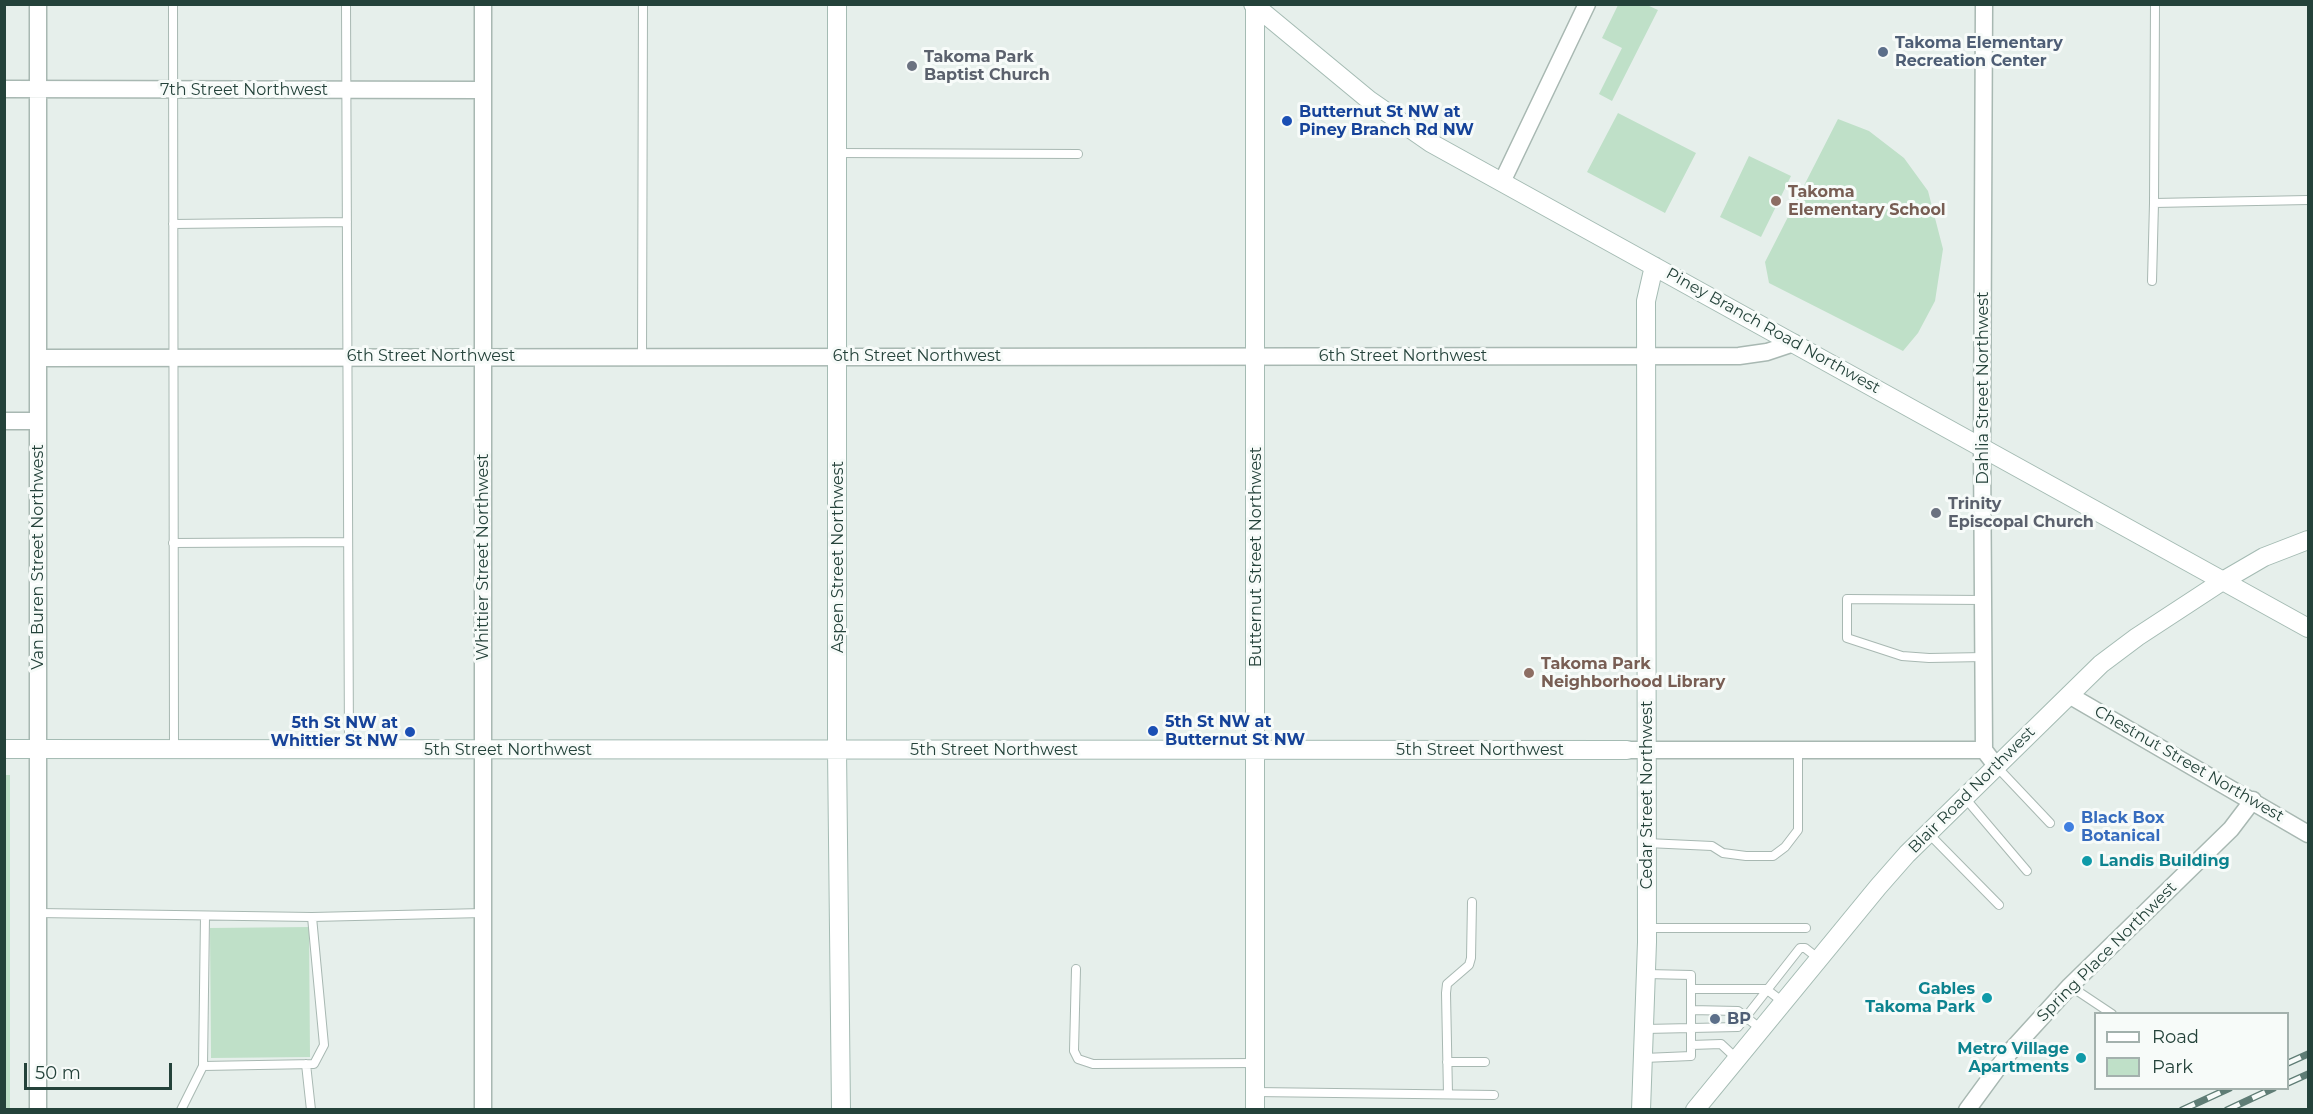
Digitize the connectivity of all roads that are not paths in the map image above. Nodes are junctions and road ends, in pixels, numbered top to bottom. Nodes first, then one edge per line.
1 (38, 4) edge
2 (173, 4) edge
3 (346, 4) edge
4 (483, 4) edge
5 (643, 4) edge
6 (837, 4) edge
7 (1587, 4) edge
8 (1984, 4) edge
9 (2155, 4) edge
10 (1252, 5) edge
11 (4, 89) edge
12 (38, 89) junction
13 (173, 90) junction
14 (346, 90) junction
15 (483, 90) junction
16 (838, 153) junction
17 (1078, 154) dead end
18 (1502, 182) junction
19 (2308, 200) edge
20 (2154, 203) junction
21 (347, 222) junction
22 (173, 224) junction
23 (1654, 266) junction
24 (2152, 281) dead end
25 (1794, 343) junction
26 (348, 356) junction
27 (38, 357) junction
28 (173, 357) junction
29 (483, 357) junction
30 (642, 357) junction
31 (838, 357) junction
32 (1255, 357) junction
33 (1646, 357) junction
34 (4, 421) edge
35 (38, 421) junction
36 (1983, 447) junction
37 (2308, 540) edge
38 (348, 542) junction
39 (173, 543) junction
40 (2222, 582) junction
41 (1983, 600) junction
42 (2308, 628) edge
43 (1984, 657) junction
44 (2069, 695) junction
45 (4, 749) edge
46 (38, 749) junction
47 (174, 749) junction
48 (349, 749) junction
49 (483, 750) junction
50 (837, 750) junction
51 (1256, 750) junction
52 (1627, 750) joint
53 (1647, 750) junction
54 (1798, 750) junction
55 (1984, 750) junction
56 (1997, 767) junction
57 (1965, 798) junction
58 (2253, 800) junction
59 (2050, 823) dead end
60 (1929, 834) junction
61 (2308, 834) edge
62 (1647, 843) junction
63 (2027, 871) dead end
64 (1472, 902) dead end
65 (1999, 906) dead end
66 (38, 913) junction
67 (483, 913) junction
68 (206, 916) junction
69 (312, 917) junction
70 (1647, 928) junction
71 (1806, 928) dead end
72 (1819, 959) junction
73 (1076, 969) dead end
74 (1647, 974) junction
75 (2070, 986) junction
76 (1691, 989) junction
77 (1766, 989) junction
78 (1783, 1002) junction
79 (1691, 1010) junction
80 (2109, 1012) edge
81 (1746, 1017) junction
82 (1691, 1027) junction
83 (1645, 1029) junction
84 (1761, 1029) junction
85 (1691, 1045) junction
86 (1644, 1058) junction
87 (1737, 1059) junction
88 (1447, 1062) junction
89 (1485, 1062) dead end
90 (1255, 1063) junction
91 (306, 1064) junction
92 (202, 1066) junction
93 (1448, 1094) junction
94 (1494, 1095) dead end
95 (1255, 1101) edge
96 (38, 1110) edge
97 (181, 1110) edge
98 (311, 1110) edge
99 (483, 1110) edge
100 (841, 1110) edge
101 (1641, 1110) edge
102 (1695, 1110) edge
103 (1967, 1110) edge

1 - 12 street, Van Buren Street Northwest
2 - 13 lane
3 - 14 lane
4 - 15 street, Whittier Street Northwest
5 - 30 lane
6 - 16 street, Aspen Street Northwest
7 - 18 street
8 - 36 street, Dahlia Street Northwest
9 - 20 lane
10 - 18 street, Piney Branch Road Northwest
10 - 32 street, Butternut Street Northwest
11 - 12 street, 7th Street Northwest
12 - 13 street, 7th Street Northwest
12 - 27 street, Van Buren Street Northwest
13 - 14 street, 7th Street Northwest
13 - 22 lane
14 - 15 street, 7th Street Northwest
14 - 21 lane
15 - 29 street, Whittier Street Northwest
16 - 17 lane
16 - 31 street, Aspen Street Northwest
18 - 23 street, Piney Branch Road Northwest
19 - 20 lane
20 - 24 lane
21 - 22 lane
21 - 26 lane
22 - 28 lane
23 - 25 street, Piney Branch Road Northwest
23 - 33 street, Cedar Street Northwest
25 - 33 street, 6th Street Northwest
25 - 36 street, Piney Branch Road Northwest
26 - 28 street, 6th Street Northwest
26 - 29 street, 6th Street Northwest
26 - 38 lane
27 - 28 street, 6th Street Northwest
27 - 35 street, Van Buren Street Northwest
28 - 39 lane
29 - 30 street, 6th Street Northwest
29 - 49 street, Whittier Street Northwest
30 - 31 street, 6th Street Northwest
31 - 32 street, 6th Street Northwest
31 - 50 street, Aspen Street Northwest
32 - 33 street, 6th Street Northwest
32 - 51 street, Butternut Street Northwest
33 - 53 street, Cedar Street Northwest
34 - 35 street
35 - 46 street, Van Buren Street Northwest
36 - 40 street, Piney Branch Road Northwest
36 - 41 street, Dahlia Street Northwest
37 - 40 street, Blair Road Northwest
38 - 39 lane
38 - 48 lane
39 - 47 lane
40 - 42 street, Piney Branch Road Northwest
40 - 44 street, Blair Road Northwest
41 - 43 street, Dahlia Street Northwest
41 - 43 lane
43 - 55 street, Dahlia Street Northwest
44 - 56 street, Blair Road Northwest
44 - 58 street, Chestnut Street Northwest
45 - 46 street, 5th Street Northwest
46 - 47 street, 5th Street Northwest
46 - 66 street, Van Buren Street Northwest
47 - 48 street, 5th Street Northwest
48 - 49 street, 5th Street Northwest
49 - 50 street, 5th Street Northwest
49 - 67 street, Whittier Street Northwest
50 - 51 street, 5th Street Northwest
50 - 100 street, Aspen Street Northwest
51 - 52 street, 5th Street Northwest
51 - 90 street, Butternut Street Northwest
52 - 53 street, 5th Street Northwest
53 - 54 street, 5th Street Northwest
53 - 62 street, Cedar Street Northwest
54 - 55 street, 5th Street Northwest
54 - 62 lane
55 - 56 street
56 - 57 street, Blair Road Northwest
56 - 59 lane
57 - 60 street, Blair Road Northwest
57 - 63 lane
58 - 61 street, Chestnut Street Northwest
58 - 75 street, Spring Place Northwest
60 - 65 lane
60 - 72 street, Blair Road Northwest
62 - 70 street, Cedar Street Northwest
64 - 88 lane
66 - 68 lane
66 - 96 street, Van Buren Street Northwest
67 - 69 lane
67 - 99 street, Whittier Street Northwest
68 - 69 lane
68 - 92 lane
69 - 91 lane
70 - 71 lane
70 - 74 street, Cedar Street Northwest
72 - 77 lane
72 - 78 street, Blair Road Northwest
73 - 90 lane
74 - 76 lane
74 - 83 street, Cedar Street Northwest
75 - 80 lane
75 - 103 street, Spring Place Northwest
76 - 77 lane
76 - 79 lane
77 - 78 lane
77 - 81 lane
78 - 84 street, Blair Road Northwest
79 - 81 lane
79 - 82 lane
81 - 82 lane
81 - 84 lane
82 - 83 lane
82 - 85 lane
83 - 86 street, Cedar Street Northwest
84 - 87 street, Blair Road Northwest
85 - 86 lane
85 - 87 lane
86 - 101 street, Cedar Street Northwest
87 - 102 street, Blair Road Northwest
88 - 89 lane
88 - 93 lane
90 - 95 street, Butternut Street Northwest
91 - 92 lane
91 - 98 lane
92 - 97 lane
93 - 94 lane
93 - 95 lane

